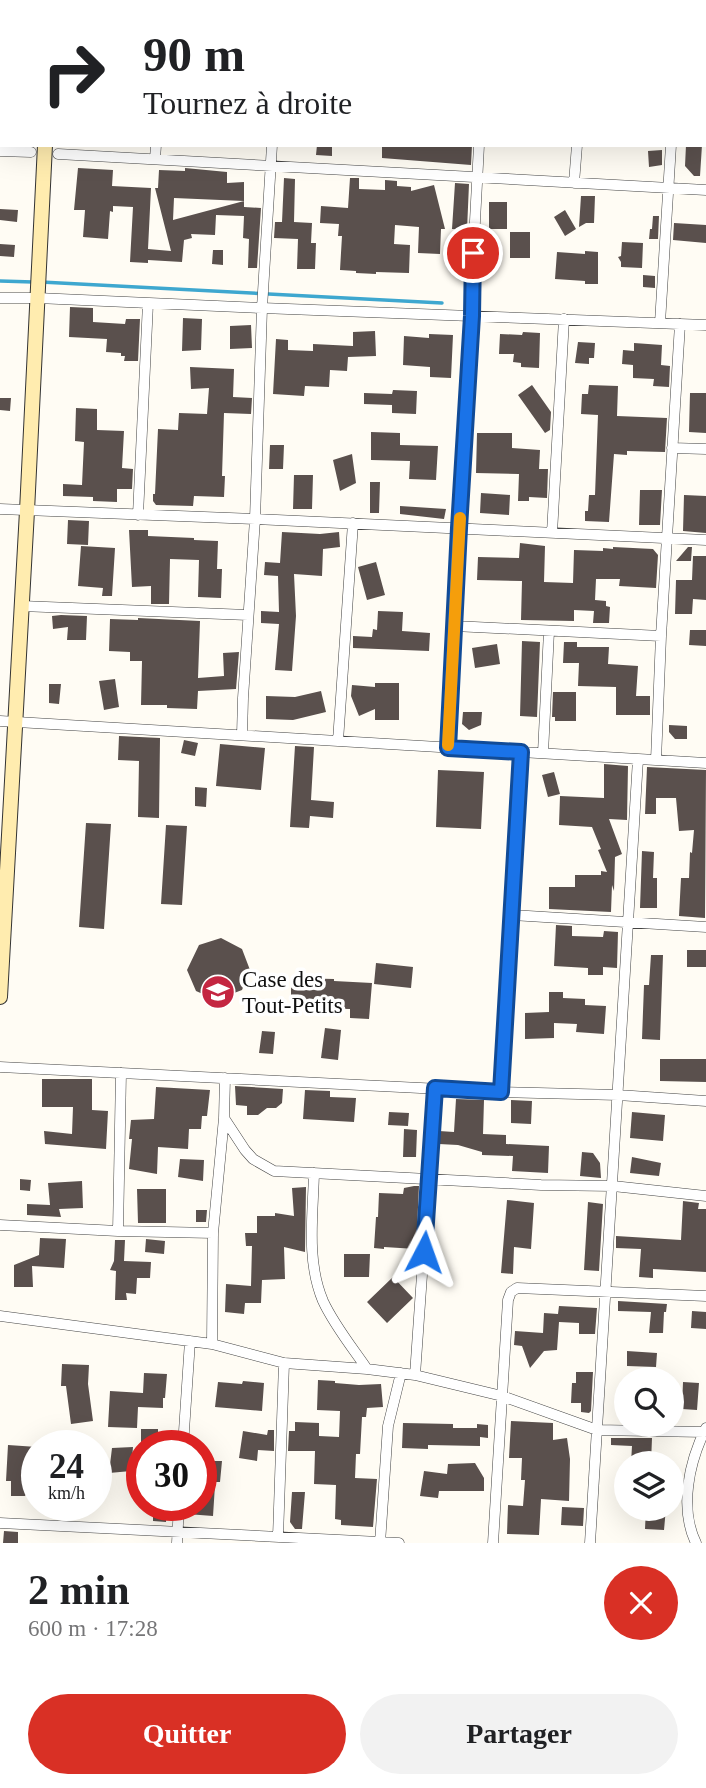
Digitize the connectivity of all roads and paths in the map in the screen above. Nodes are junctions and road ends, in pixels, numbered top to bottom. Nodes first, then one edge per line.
1 (45, 147) edge
2 (156, 147) edge
3 (272, 147) edge
4 (479, 147) edge
5 (576, 147) edge
6 (671, 147) edge
7 (0, 151) edge
8 (31, 152) dead end
9 (58, 154) dead end
10 (155, 159) junction
11 (270, 166) junction
12 (477, 177) junction
13 (575, 183) junction
14 (668, 188) junction
15 (706, 190) edge
16 (0, 298) edge
17 (37, 298) junction
18 (148, 303) junction
19 (262, 308) junction
20 (472, 316) junction
21 (564, 319) junction
22 (660, 323) junction
23 (680, 324) junction
24 (706, 325) edge
25 (672, 447) junction
26 (706, 449) edge
27 (0, 509) edge
28 (27, 511) junction
29 (138, 515) junction
30 (255, 519) junction
31 (353, 523) junction
32 (459, 528) junction
33 (552, 533) junction
34 (668, 538) junction
35 (706, 540) edge
36 (21, 606) junction
37 (248, 615) junction
38 (454, 626) junction
39 (549, 631) junction
40 (661, 636) junction
41 (7, 721) edge
42 (242, 735) junction
43 (338, 741) junction
44 (448, 748) junction
45 (521, 752) junction
46 (543, 753) junction
47 (638, 759) junction
48 (656, 760) junction
49 (706, 763) edge
50 (512, 915) junction
51 (2, 921) edge
52 (628, 922) junction
53 (706, 926) edge
54 (0, 998) edge
55 (0, 1067) edge
56 (121, 1073) junction
57 (225, 1078) junction
58 (435, 1088) junction
59 (501, 1092) junction
60 (618, 1095) junction
61 (706, 1101) edge
62 (224, 1118) junction
63 (314, 1173) junction
64 (430, 1178) junction
65 (612, 1186) junction
66 (706, 1196) edge
67 (0, 1225) edge
68 (118, 1231) junction
69 (214, 1233) junction
70 (605, 1290) junction
71 (706, 1296) edge
72 (0, 1316) edge
73 (190, 1341) junction
74 (212, 1344) junction
75 (284, 1363) junction
76 (367, 1369) junction
77 (401, 1373) junction
78 (415, 1375) junction
79 (502, 1396) junction
80 (184, 1430) edge
81 (597, 1430) junction
82 (705, 1430) edge
83 (0, 1523) edge
84 (278, 1537) junction
85 (177, 1538) edge
86 (380, 1543) edge
87 (399, 1543) edge
88 (494, 1543) edge
89 (590, 1543) edge
90 (696, 1543) edge

1 - 17 main road
2 - 10 street
3 - 11 street
4 - 12 street
5 - 13 street
6 - 14 street
7 - 8 street
9 - 10 street
10 - 11 street
11 - 12 street
11 - 19 street
12 - 13 street
12 - 20 street
13 - 14 street
14 - 15 street
14 - 22 street
16 - 17 street
17 - 18 street
17 - 28 main road
18 - 19 street
18 - 29 street
19 - 20 street
19 - 30 street
20 - 21 street
20 - 32 street
21 - 22 street
21 - 33 street
22 - 23 street
23 - 24 street
23 - 25 street
25 - 26 street
25 - 34 street
27 - 28 street
28 - 29 street
28 - 36 main road
29 - 30 street
30 - 31 street
30 - 37 street
31 - 32 street
31 - 43 street
32 - 33 street
32 - 38 street
33 - 34 street
34 - 35 street
34 - 40 street
36 - 37 street
36 - 41 main road
37 - 42 street
38 - 39 street
38 - 44 street
39 - 40 street
39 - 46 street
40 - 48 street
41 - 42 street
41 - 51 main road
42 - 43 street
43 - 44 street
44 - 45 street
45 - 46 street
45 - 50 street
46 - 47 street
47 - 48 street
47 - 52 street
48 - 49 street
50 - 52 street
50 - 59 street
51 - 54 main road
52 - 53 street
52 - 60 street
55 - 56 street
56 - 57 street
56 - 68 street
57 - 58 street
57 - 62 street
58 - 59 street
58 - 64 street
59 - 60 street
60 - 61 street
60 - 65 street
62 - 63 street
62 - 69 street
63 - 64 street
63 - 76 street
64 - 65 street
64 - 78 street
65 - 66 street
65 - 70 street
67 - 68 street
68 - 69 street
69 - 74 street
70 - 71 street
70 - 79 street
70 - 81 street
72 - 73 street
73 - 74 street
73 - 80 street
74 - 75 street
75 - 76 street
75 - 84 street
76 - 77 street
77 - 78 street
77 - 86 street
78 - 79 street
79 - 81 street
79 - 88 street
81 - 82 street
81 - 89 street
82 - 90 street
83 - 85 street
84 - 85 street
84 - 86 street
86 - 87 street

